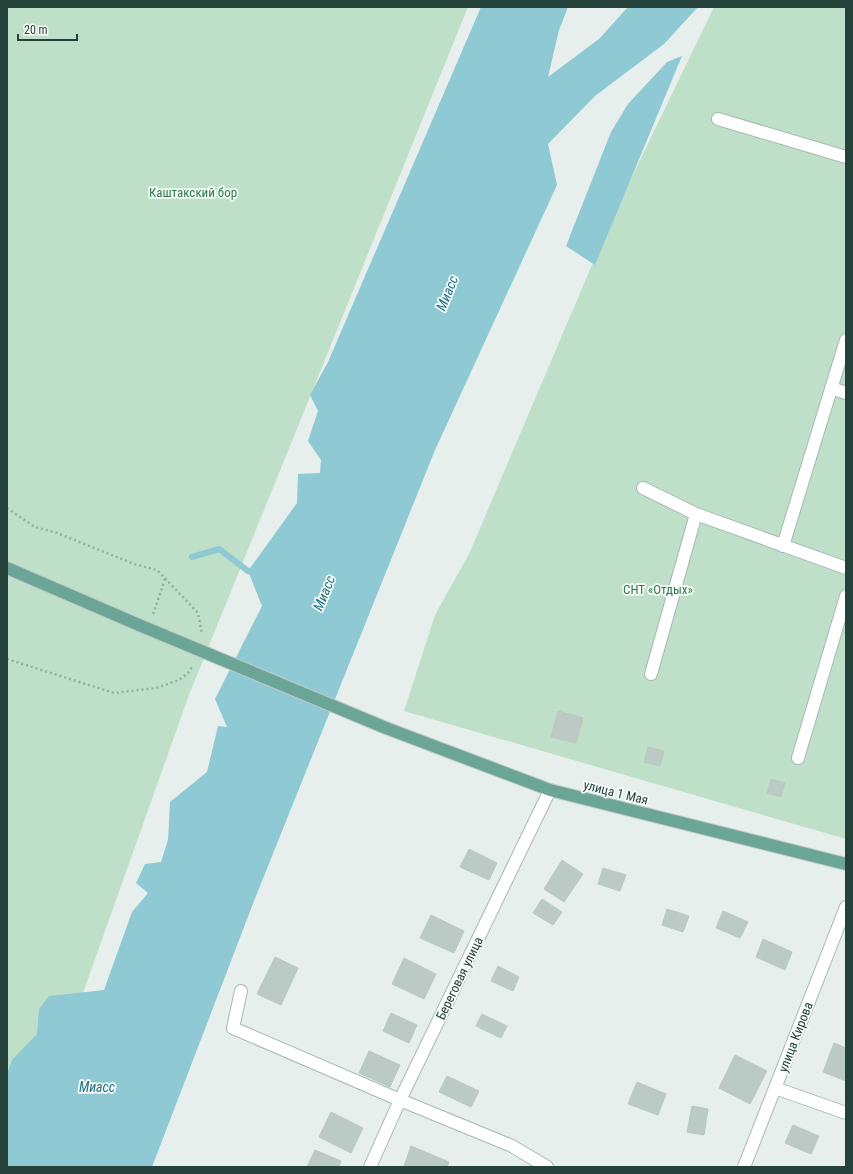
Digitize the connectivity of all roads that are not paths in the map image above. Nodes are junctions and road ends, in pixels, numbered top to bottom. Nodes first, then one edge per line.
1 (718, 119) dead end
2 (846, 157) edge
3 (846, 340) edge
4 (831, 388) junction
5 (846, 393) edge
6 (643, 488) dead end
7 (696, 514) junction
8 (783, 546) junction
9 (7, 568) edge
10 (846, 568) edge
11 (846, 596) edge
12 (651, 674) dead end
13 (798, 758) dead end
14 (550, 790) junction
15 (846, 864) edge
16 (846, 907) edge
17 (241, 990) dead end
18 (775, 1088) junction
19 (400, 1100) junction
20 (846, 1113) edge
21 (370, 1167) edge
22 (547, 1167) edge
23 (744, 1167) edge

1 - 2 street
3 - 4 street
4 - 5 street
4 - 8 street
6 - 7 street
7 - 8 street
7 - 12 street
8 - 10 street
9 - 14 main road, улица 1 Мая, bridge
11 - 13 street
14 - 15 main road, улица 1 Мая
14 - 19 street, Береговая улица
16 - 18 street, улица Кирова
17 - 19 street
18 - 20 street
18 - 23 street, улица Кирова
19 - 21 street, Береговая улица
19 - 22 street

